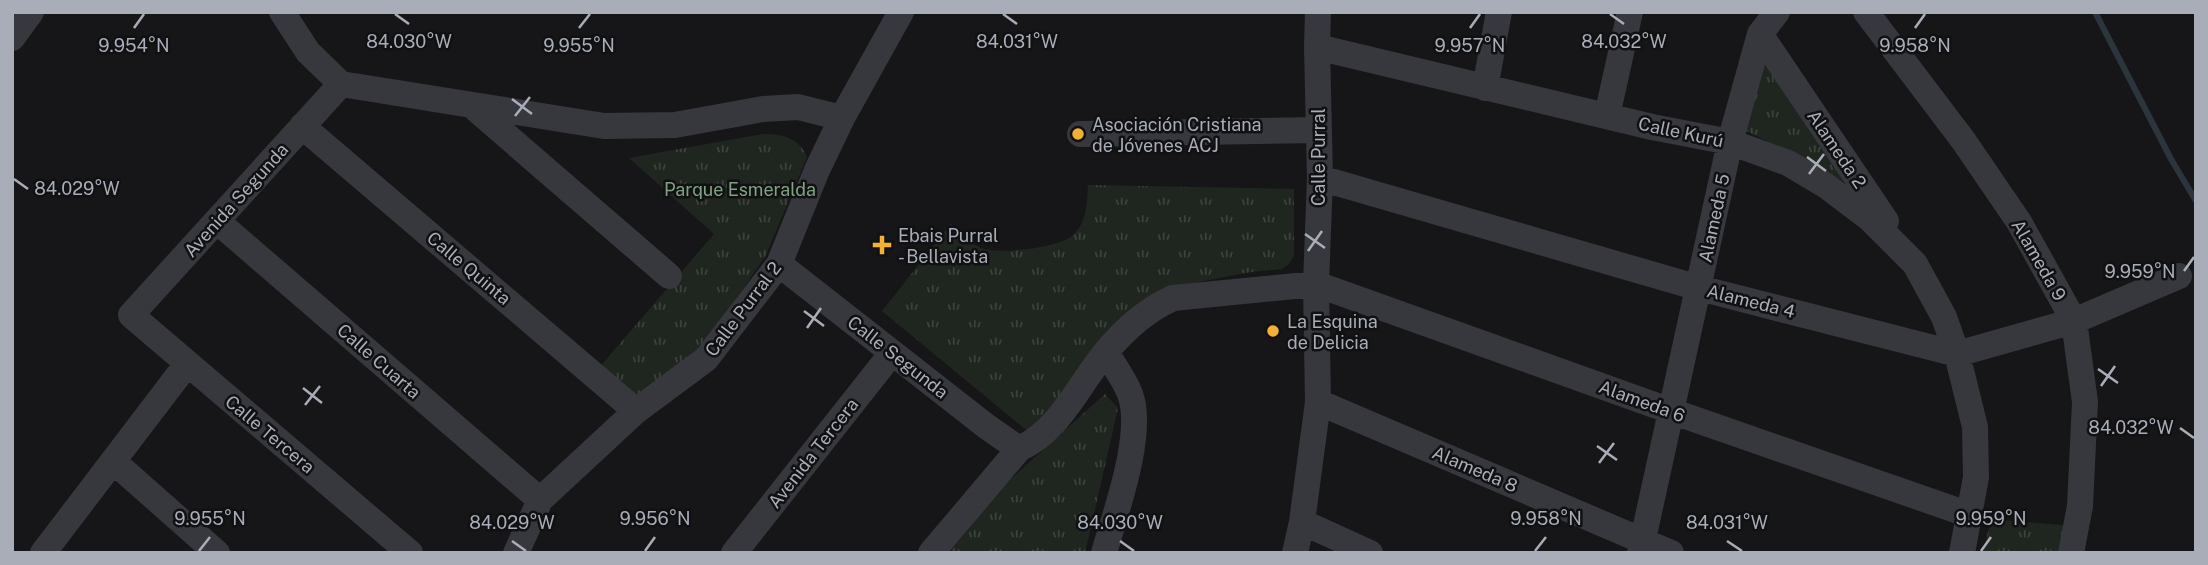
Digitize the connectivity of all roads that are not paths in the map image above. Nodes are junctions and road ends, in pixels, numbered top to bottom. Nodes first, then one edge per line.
1 (31, 12) edge
2 (282, 12) edge
3 (901, 12) edge
4 (1318, 12) edge
5 (1499, 12) edge
6 (1630, 12) edge
7 (1777, 12) edge
8 (1866, 12) edge
9 (1760, 34) junction
10 (12, 38) edge
11 (1317, 47) junction
12 (341, 84) junction
13 (1485, 88) junction
14 (471, 104) junction
15 (1607, 116) junction
16 (842, 118) junction
17 (302, 126) junction
18 (1319, 130) junction
19 (1080, 134) dead end
20 (1730, 142) junction
21 (1320, 178) junction
22 (218, 222) junction
23 (779, 264) junction
24 (1914, 264) junction
25 (669, 276) dead end
26 (2179, 276) dead end
27 (1316, 284) junction
28 (1699, 288) junction
29 (131, 315) joint
30 (2074, 321) junction
31 (1106, 352) junction
32 (892, 353) junction
33 (1957, 354) junction
34 (187, 364) junction
35 (1318, 402) junction
36 (636, 411) junction
37 (1671, 411) junction
38 (1019, 449) junction
39 (113, 461) junction
40 (540, 500) junction
41 (1970, 515) junction
42 (1302, 522) junction
43 (1641, 547) edge
44 (44, 553) edge
45 (217, 553) edge
46 (410, 553) edge
47 (516, 553) edge
48 (734, 553) edge
49 (931, 553) edge
50 (1104, 553) edge
51 (1295, 553) edge
52 (1370, 553) edge
53 (1671, 553) edge
54 (1962, 553) edge
55 (2071, 553) edge

1 - 10 street
2 - 12 street
3 - 16 street, Calle Purral 2
4 - 11 street, Calle Purral
5 - 13 street
6 - 15 street
7 - 9 street, Alameda 5
8 - 30 street, Alameda 9
9 - 20 street, Alameda 5
9 - 24 street, Alameda 2
11 - 13 street, Calle Kurú
11 - 18 street, Calle Purral
12 - 14 street
12 - 17 street, Avenida Segunda
13 - 15 street, Calle Kurú
14 - 16 street
14 - 25 street
15 - 20 street, Calle Kurú
16 - 23 street, Calle Purral 2
17 - 22 street, Avenida Segunda
17 - 36 street, Calle Quinta
18 - 19 street
18 - 21 street, Calle Purral
20 - 24 street, Calle Kurú
20 - 28 street, Alameda 5
21 - 27 street, Calle Purral
21 - 28 street, Alameda 4
22 - 29 street, Avenida Segunda
22 - 40 street, Calle Cuarta
23 - 32 street, Calle Segunda
23 - 36 street, Calle Purral 2
24 - 33 street, Calle Kurú
26 - 30 street
27 - 31 street
27 - 35 street, Calle Purral
27 - 37 street, Alameda 6
28 - 33 street, Alameda 4
28 - 37 street, Alameda 5
29 - 34 street, Calle Tercera
30 - 33 street
30 - 55 street, Alameda 9
31 - 38 street
31 - 50 street
32 - 38 street, Calle Segunda
32 - 48 street, Avenida Tercera
33 - 41 street, Calle Kurú
34 - 39 street
34 - 46 street, Calle Tercera
35 - 42 street, Calle Purral
35 - 43 street, Alameda 8
36 - 40 street, Calle Purral 2
37 - 41 street, Alameda 6
37 - 43 street, Alameda 5
38 - 49 street
39 - 44 street
39 - 45 street
40 - 47 street, Calle Purral 2
41 - 54 street, Calle Kurú
42 - 51 street, Calle Purral
42 - 52 street
43 - 53 street, Alameda 8

